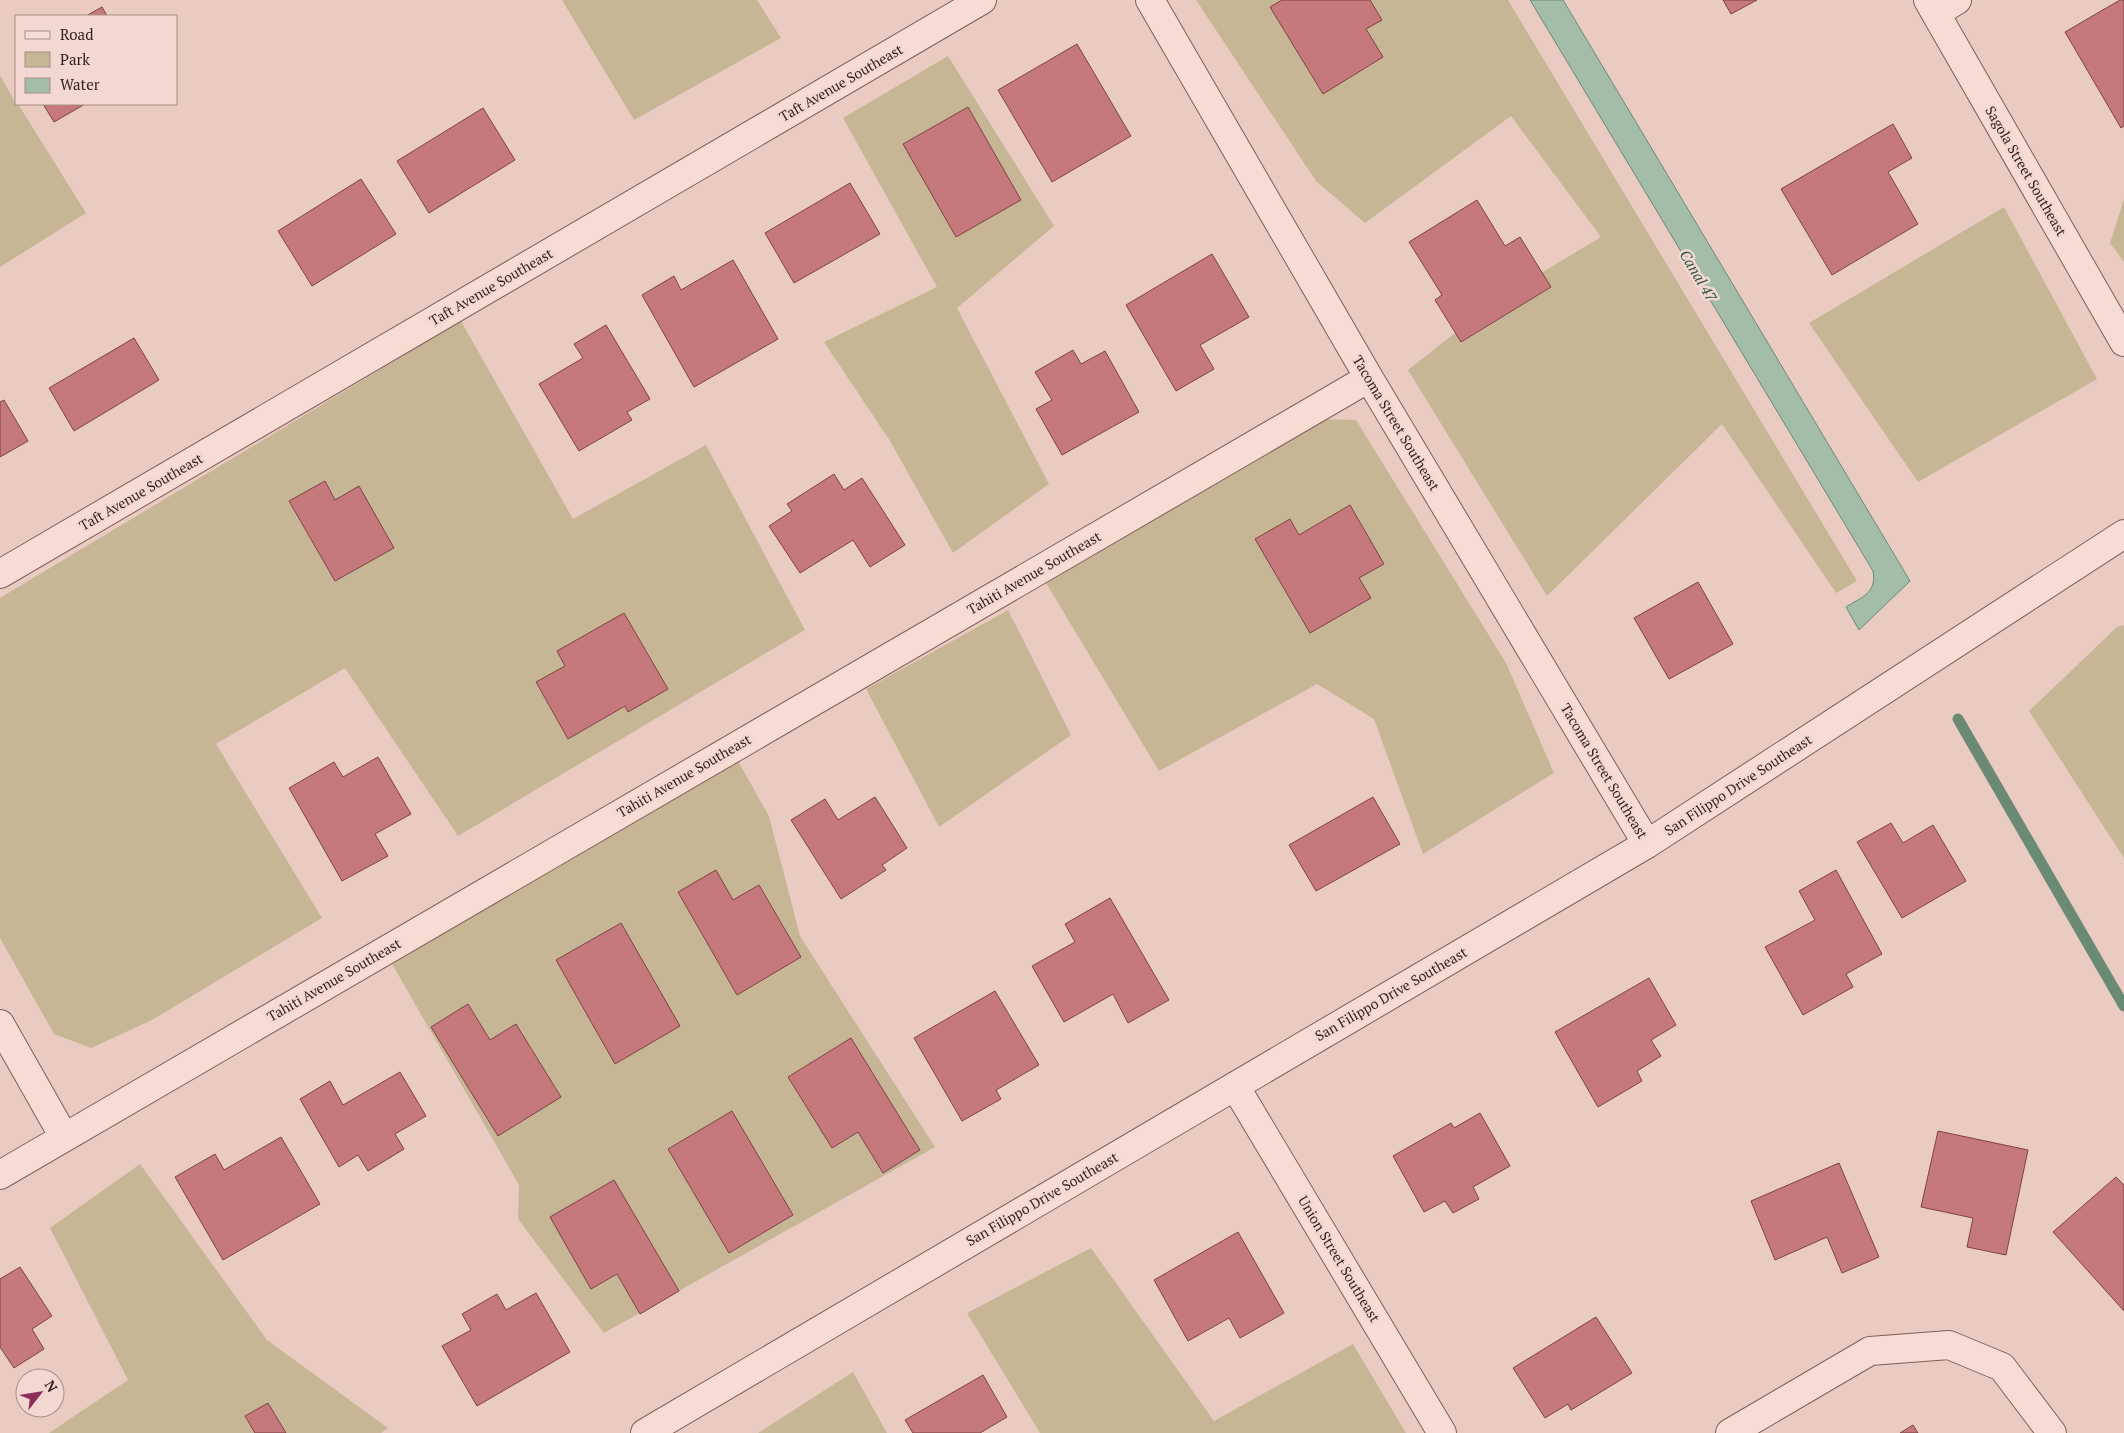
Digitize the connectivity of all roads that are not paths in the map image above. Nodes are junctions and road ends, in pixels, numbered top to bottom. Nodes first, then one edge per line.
1 (982, 0) edge
2 (1150, 0) edge
3 (1940, 4) edge
4 (2124, 342) edge
5 (1369, 378) junction
6 (2124, 534) edge
7 (0, 574) edge
8 (1647, 844) junction
9 (0, 1024) edge
10 (1236, 1086) junction
11 (64, 1137) junction
12 (0, 1175) edge
13 (645, 1433) edge
14 (1442, 1433) edge
15 (1730, 1433) edge
16 (2052, 1433) edge

1 - 7 street, Taft Avenue Southeast
2 - 5 street, Tacoma Street Southeast
3 - 4 street, Sagola Street Southeast
5 - 8 street, Tacoma Street Southeast
5 - 11 street, Tahiti Avenue Southeast
6 - 8 street, San Filippo Drive Southeast
8 - 10 street, San Filippo Drive Southeast
9 - 11 street
10 - 13 street, San Filippo Drive Southeast
10 - 14 street, Union Street Southeast
11 - 12 street, Tahiti Avenue Southeast
15 - 16 street

